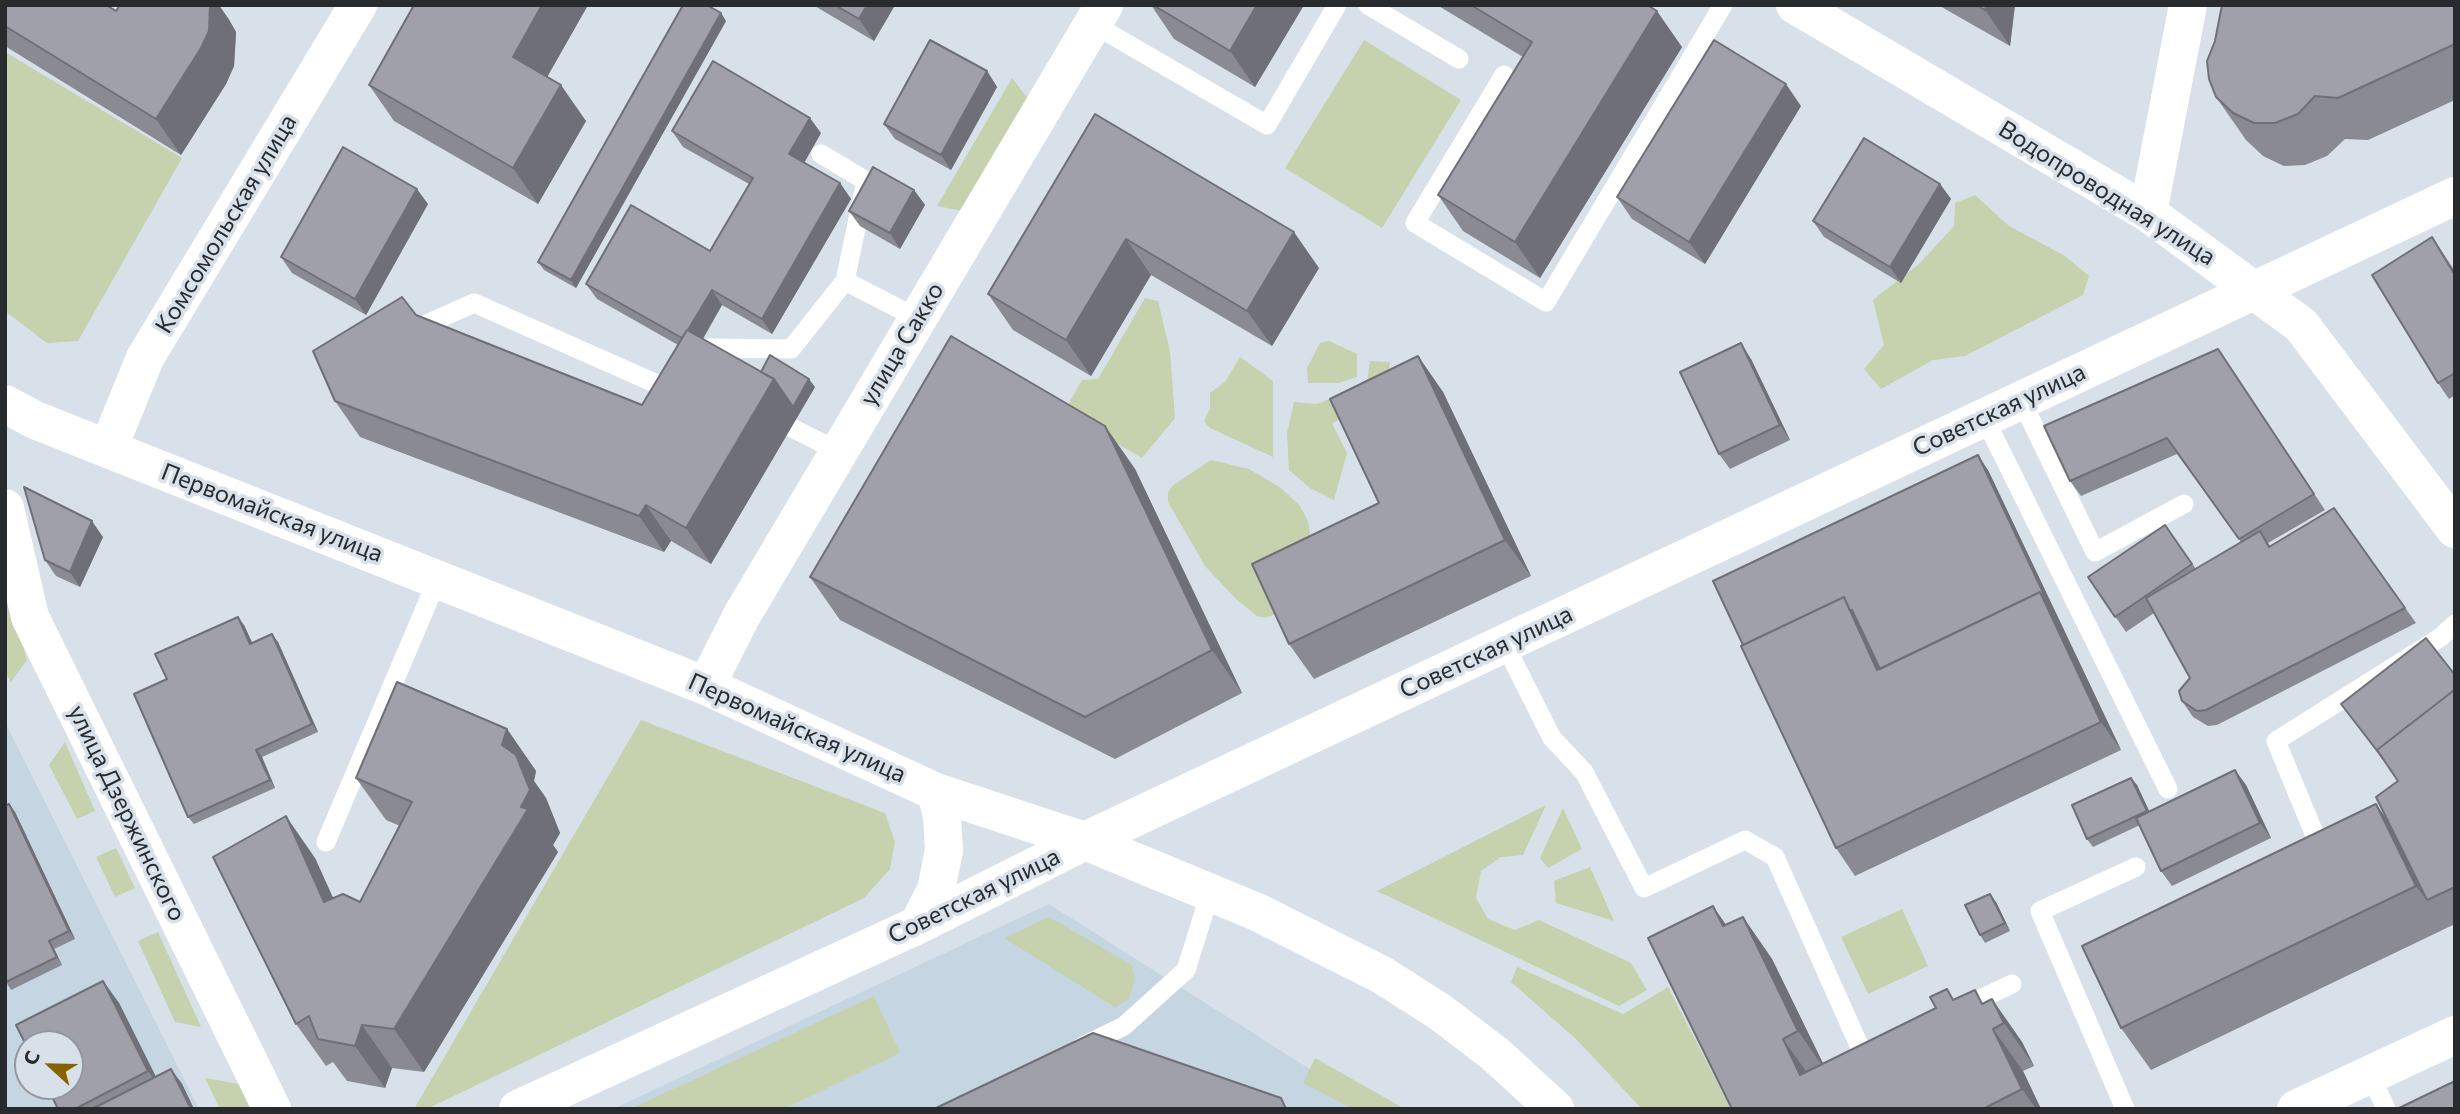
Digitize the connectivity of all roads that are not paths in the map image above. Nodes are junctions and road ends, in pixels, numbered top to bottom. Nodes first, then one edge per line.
1 (358, 5) edge
2 (1337, 5) edge
3 (1368, 5) edge
4 (1723, 5) edge
5 (1795, 5) edge
6 (2188, 5) edge
7 (1098, 15) edge
8 (1460, 59) dead end
9 (1504, 75) dead end
10 (821, 154) dead end
11 (2455, 196) edge
12 (2148, 213) junction
13 (845, 281) junction
14 (2255, 289) junction
15 (918, 318) junction
16 (385, 343) edge
17 (709, 348) edge
18 (703, 381) edge
19 (2021, 400) junction
20 (5, 404) edge
21 (1984, 417) junction
22 (792, 428) dead end
23 (108, 449) junction
24 (838, 452) junction
25 (2184, 504) dead end
26 (5, 508) edge
27 (2455, 529) edge
28 (438, 578) junction
29 (2455, 624) edge
30 (1504, 643) junction
31 (706, 686) junction
32 (2168, 789) dead end
33 (936, 792) junction
34 (2314, 833) edge
35 (1085, 841) junction
36 (326, 842) dead end
37 (2136, 867) dead end
38 (1210, 893) junction
39 (918, 925) junction
40 (2011, 984) dead end
41 (1937, 1019) edge
42 (2455, 1035) edge
43 (1900, 1037) edge
44 (1063, 1056) edge
45 (2370, 1074) junction
46 (543, 1104) edge
47 (272, 1109) edge
48 (1555, 1109) edge
49 (2125, 1109) edge
50 (2296, 1109) edge
51 (2386, 1109) edge

1 - 23 street, Комсомольская улица
2 - 7 lane
3 - 8 lane
4 - 9 lane
5 - 12 street, Водопроводная улица
6 - 12 street
7 - 15 street, улица Сакко
10 - 13 lane
11 - 14 street, Советская улица
12 - 14 street, Водопроводная улица
13 - 15 lane
13 - 17 lane
14 - 19 street, Советская улица
14 - 27 street, Водопроводная улица
15 - 24 street, улица Сакко
16 - 18 lane
19 - 21 street, Советская улица
19 - 25 lane
20 - 23 street, Первомайская улица
21 - 30 street, Советская улица
21 - 32 lane
22 - 24 lane
23 - 28 street, Первомайская улица
24 - 31 street, улица Сакко
26 - 47 street, улица Дзержинского
28 - 31 street, Первомайская улица
28 - 36 lane
29 - 34 lane
30 - 35 street, Советская улица
30 - 43 lane
31 - 33 street, Первомайская улица
33 - 35 street, Первомайская улица
33 - 39 street
35 - 38 street, Первомайская улица
35 - 39 street, Советская улица
37 - 49 lane
38 - 44 lane
38 - 48 street, Первомайская улица
39 - 46 street, Советская улица
40 - 41 lane
42 - 45 street
45 - 50 street
45 - 51 lane

